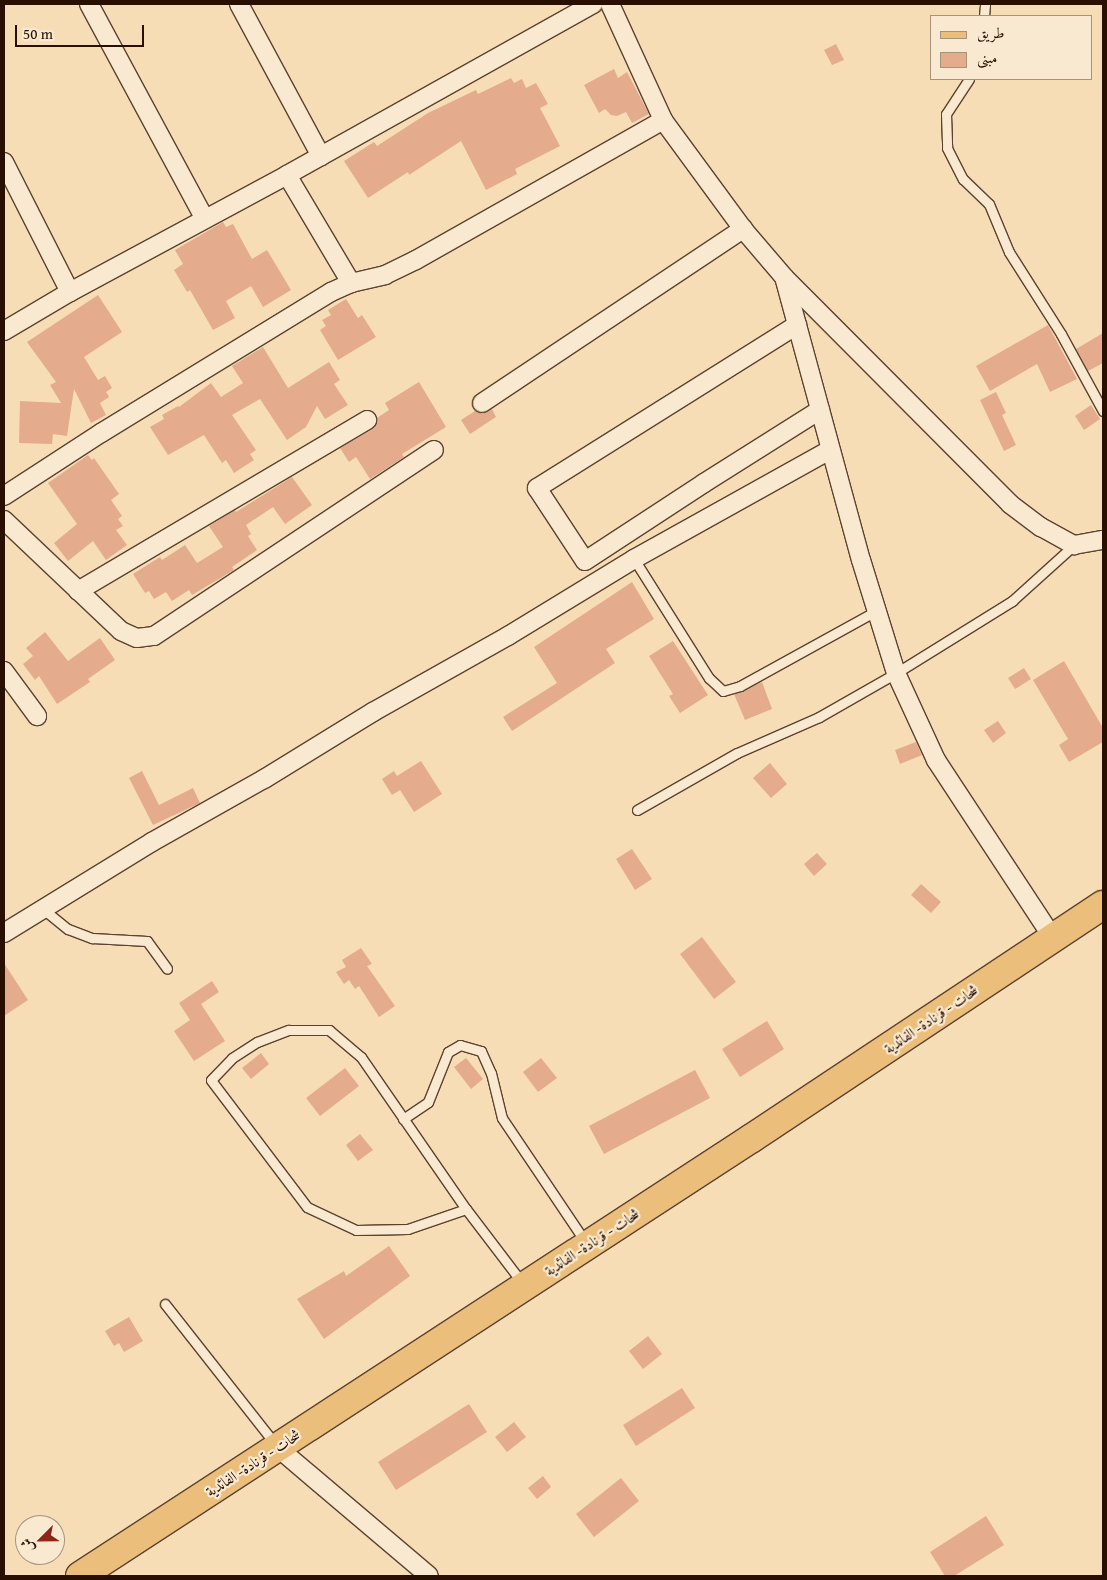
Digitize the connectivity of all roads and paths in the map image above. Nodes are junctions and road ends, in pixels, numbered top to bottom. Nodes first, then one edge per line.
1 (89, 4) edge
2 (239, 4) edge
3 (593, 4) edge
4 (610, 4) edge
5 (968, 80) edge
6 (663, 120) junction
7 (321, 156) junction
8 (4, 162) edge
9 (286, 175) junction
10 (204, 218) junction
11 (742, 229) junction
12 (784, 277) junction
13 (350, 283) junction
14 (70, 292) junction
15 (797, 325) junction
16 (4, 331) edge
17 (482, 403) dead end
18 (820, 410) junction
19 (1103, 411) edge
20 (367, 420) dead end
21 (434, 450) dead end
22 (830, 450) junction
23 (4, 496) edge
24 (4, 520) edge
25 (1103, 540) edge
26 (1074, 545) junction
27 (634, 559) junction
28 (78, 591) junction
29 (876, 611) junction
30 (4, 671) edge
31 (896, 673) junction
32 (37, 716) dead end
33 (638, 810) dead end
34 (1103, 905) edge
35 (43, 909) junction
36 (4, 934) edge
37 (1053, 938) junction
38 (167, 969) dead end
39 (404, 1119) junction
40 (466, 1209) junction
41 (587, 1245) junction
42 (525, 1286) junction
43 (164, 1304) dead end
44 (277, 1447) junction
45 (80, 1576) edge
46 (429, 1576) edge

1 - 10 street
2 - 7 street
3 - 7 street
4 - 6 street
5 - 19 lane
6 - 11 street
6 - 13 street
7 - 9 street
8 - 14 street
9 - 10 street
9 - 13 street
10 - 14 street
11 - 12 street
11 - 17 street
12 - 15 street
12 - 26 street
13 - 23 street
14 - 16 street
15 - 18 street
15 - 18 street
18 - 22 street
20 - 28 street
21 - 28 street
22 - 27 street
22 - 29 street
24 - 28 street
25 - 26 street
26 - 31 lane
27 - 29 lane
27 - 35 street
29 - 31 street
30 - 32 street
31 - 33 lane
31 - 37 street
34 - 37 main road, شحات - قرنادة- الفائدية
35 - 36 street
35 - 38 lane
37 - 41 main road, شحات - قرنادة- الفائدية
39 - 40 lane
39 - 40 lane
39 - 41 lane
40 - 42 lane
41 - 42 main road, شحات - قرنادة- الفائدية
42 - 44 main road, شحات - قرنادة- الفائدية
43 - 44 lane
44 - 45 main road, شحات - قرنادة- الفائدية
44 - 46 street

